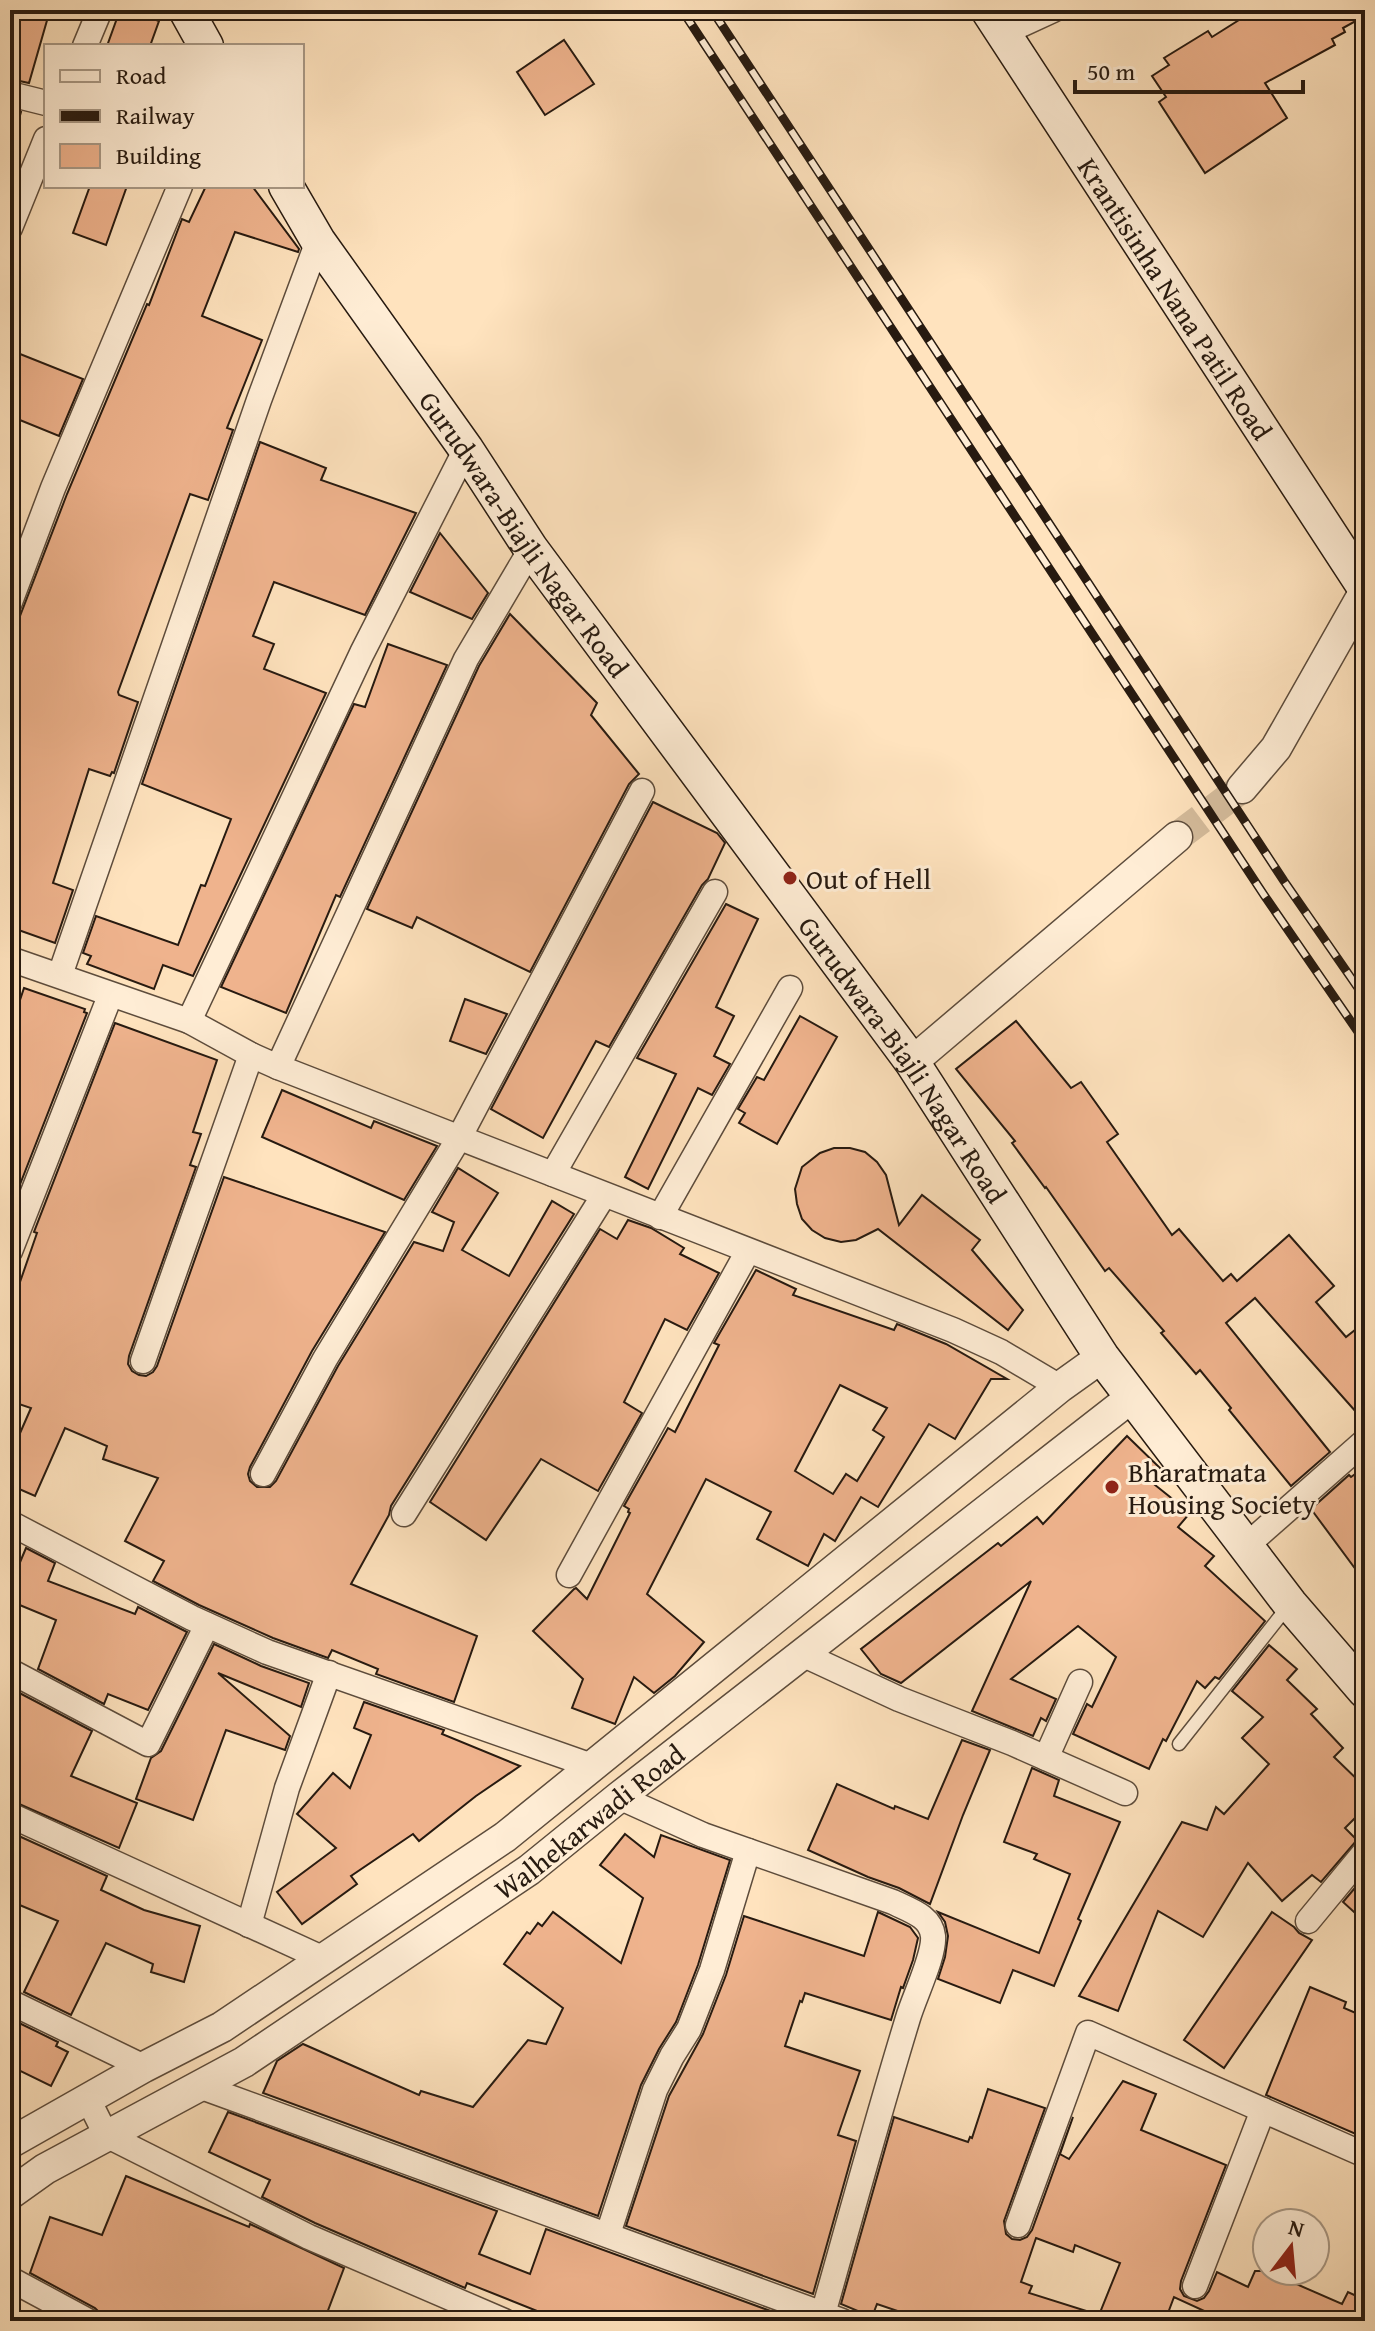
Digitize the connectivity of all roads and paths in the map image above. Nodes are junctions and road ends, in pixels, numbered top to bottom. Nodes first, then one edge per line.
1 (100, 10) edge
2 (186, 10) edge
3 (1053, 10) edge
4 (996, 22) edge
5 (86, 44) edge
6 (205, 44) edge
7 (10, 94) edge
8 (44, 102) edge
9 (44, 144) edge
10 (179, 188) edge
11 (287, 188) edge
12 (10, 228) edge
13 (318, 241) junction
14 (466, 449) junction
15 (531, 549) junction
16 (1365, 589) edge
17 (10, 602) edge
18 (1242, 788) tunnel mouth
19 (642, 791) dead end
20 (1177, 837) tunnel mouth
21 (715, 892) dead end
22 (10, 959) edge
23 (60, 975) junction
24 (790, 988) dead end
25 (110, 996) junction
26 (189, 1021) junction
27 (251, 1055) junction
28 (912, 1062) junction
29 (278, 1067) junction
30 (459, 1138) junction
31 (553, 1174) junction
32 (604, 1195) junction
33 (660, 1217) junction
34 (10, 1251) edge
35 (748, 1251) junction
36 (1102, 1357) junction
37 (143, 1361) dead end
38 (1060, 1387) junction
39 (1132, 1397) junction
40 (1365, 1441) edge
41 (263, 1474) dead end
42 (404, 1514) dead end
43 (10, 1523) edge
44 (1246, 1546) junction
45 (569, 1575) dead end
46 (1290, 1604) junction
47 (207, 1625) junction
48 (802, 1654) junction
49 (10, 1671) edge
50 (329, 1673) junction
51 (1080, 1682) dead end
52 (1365, 1691) edge
53 (1179, 1744) dead end
54 (1046, 1758) junction
55 (592, 1766) junction
56 (1125, 1793) dead end
57 (556, 1795) junction
58 (619, 1797) junction
59 (10, 1815) edge
60 (582, 1827) junction
61 (748, 1851) junction
62 (1365, 1852) edge
63 (1308, 1921) dead end
64 (249, 1925) junction
65 (324, 1959) junction
66 (10, 2002) edge
67 (144, 2067) junction
68 (199, 2086) junction
69 (88, 2099) junction
70 (1263, 2110) junction
71 (14, 2132) edge
72 (106, 2135) junction
73 (1365, 2155) edge
74 (10, 2194) edge
75 (1018, 2225) dead end
76 (608, 2234) junction
77 (10, 2279) edge
78 (1195, 2286) dead end
79 (832, 2317) edge
80 (88, 2321) edge
81 (504, 2321) edge

1 - 5 street
2 - 6 main road
3 - 4 street
4 - 16 main road, Krantisinha Nana Patil Road
7 - 8 street
9 - 12 street
10 - 17 street
11 - 13 main road, Gurudwara-Biajli Nagar Road
13 - 14 main road, Gurudwara-Biajli Nagar Road
13 - 23 street
14 - 15 main road, Gurudwara-Biajli Nagar Road
14 - 26 street
15 - 28 main road, Gurudwara-Biajli Nagar Road
15 - 29 street
16 - 18 street
19 - 30 street
20 - 28 street
21 - 31 street
22 - 23 street
23 - 25 street
24 - 33 street
25 - 26 street
25 - 34 street
26 - 27 street
27 - 29 street
27 - 37 street
28 - 36 main road, Gurudwara-Biajli Nagar Road
29 - 30 street
30 - 31 street
30 - 41 street
31 - 32 street
32 - 33 street
32 - 42 street
33 - 35 street
35 - 38 street
35 - 45 street
36 - 38 street, Walhekarwadi Road
36 - 39 main road, Gurudwara-Biajli Nagar Road
38 - 55 street, Walhekarwadi Road
39 - 44 main road, Gurudwara-Biajli Nagar Road
39 - 48 street, Walhekarwadi Road
40 - 44 street
43 - 47 street
44 - 46 main road, Gurudwara-Biajli Nagar Road
46 - 52 main road, Gurudwara-Biajli Nagar Road
46 - 53 lane
47 - 49 street
47 - 50 street
48 - 54 street
48 - 58 street, Walhekarwadi Road
50 - 55 street
50 - 64 street
51 - 54 street
54 - 56 street
55 - 57 street, Walhekarwadi Road
57 - 60 street
57 - 65 street, Walhekarwadi Road
58 - 60 street, Walhekarwadi Road
58 - 61 street
59 - 64 street
60 - 68 street, Walhekarwadi Road
61 - 76 street
61 - 79 street
62 - 63 street
64 - 65 street
65 - 67 street, Walhekarwadi Road
66 - 67 street
67 - 69 street, Walhekarwadi Road
68 - 72 street, Walhekarwadi Road
68 - 76 street
69 - 71 street, Walhekarwadi Road
69 - 72 street
70 - 73 street
70 - 75 street
70 - 78 street
72 - 74 street, Walhekarwadi Road
72 - 81 street
76 - 79 street
77 - 80 street

